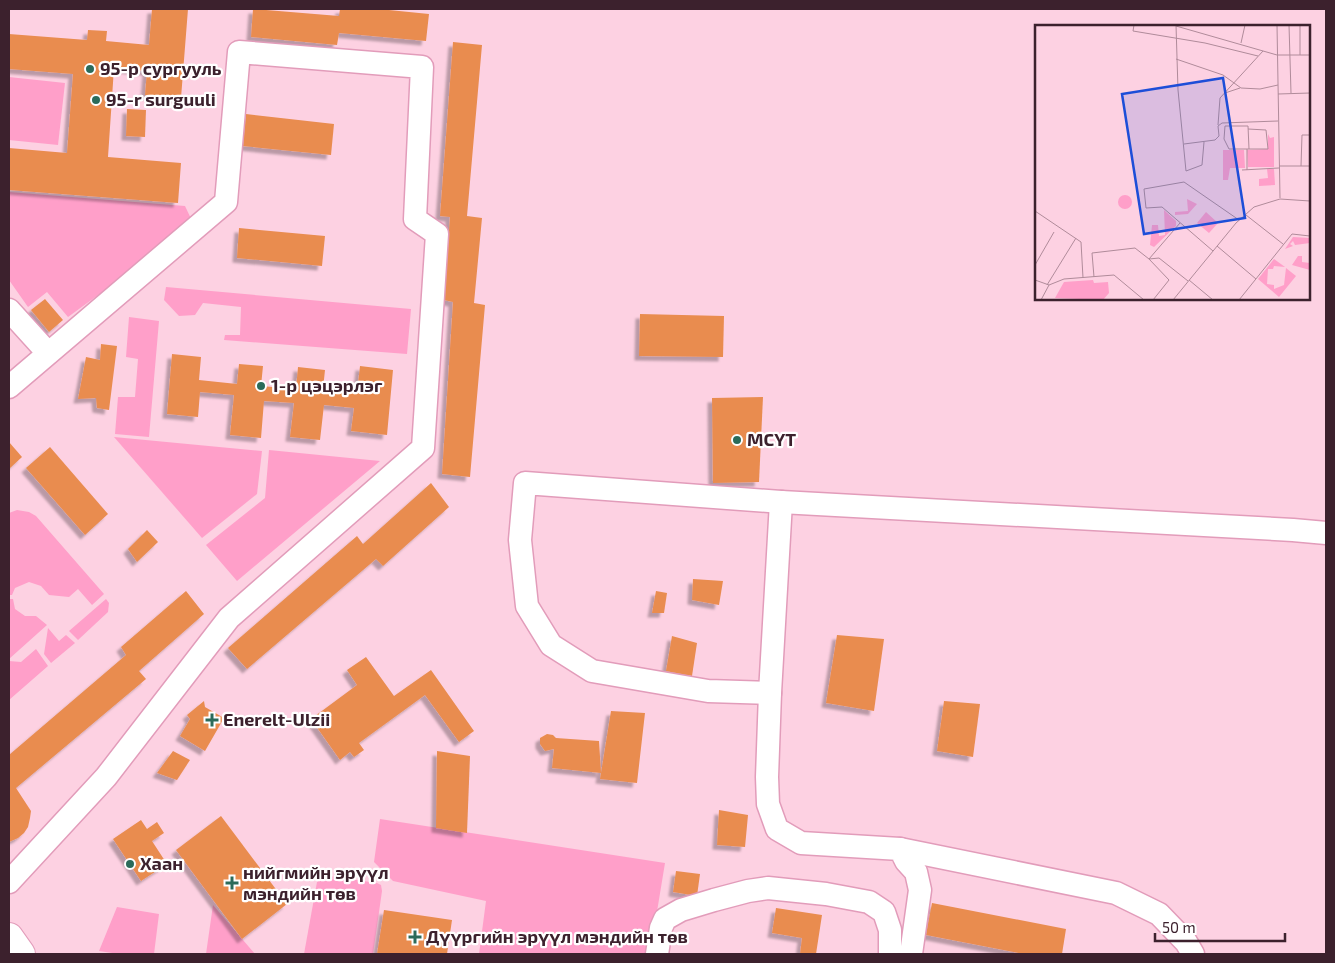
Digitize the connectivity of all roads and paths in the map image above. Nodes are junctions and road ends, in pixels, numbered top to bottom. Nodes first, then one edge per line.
1 (9, 310) edge
2 (48, 354) junction
3 (9, 387) edge
4 (781, 502) junction
5 (1326, 533) edge
6 (770, 693) junction
7 (900, 849) junction
8 (9, 882) edge
9 (9, 937) edge
10 (21, 954) edge
11 (657, 954) edge
12 (890, 954) edge
13 (911, 954) edge
14 (1193, 954) edge

1 - 2 street
2 - 3 street
2 - 8 street
4 - 5 street
4 - 6 street
4 - 6 street
6 - 7 street
7 - 13 street
7 - 14 street
9 - 10 main road
11 - 12 street

